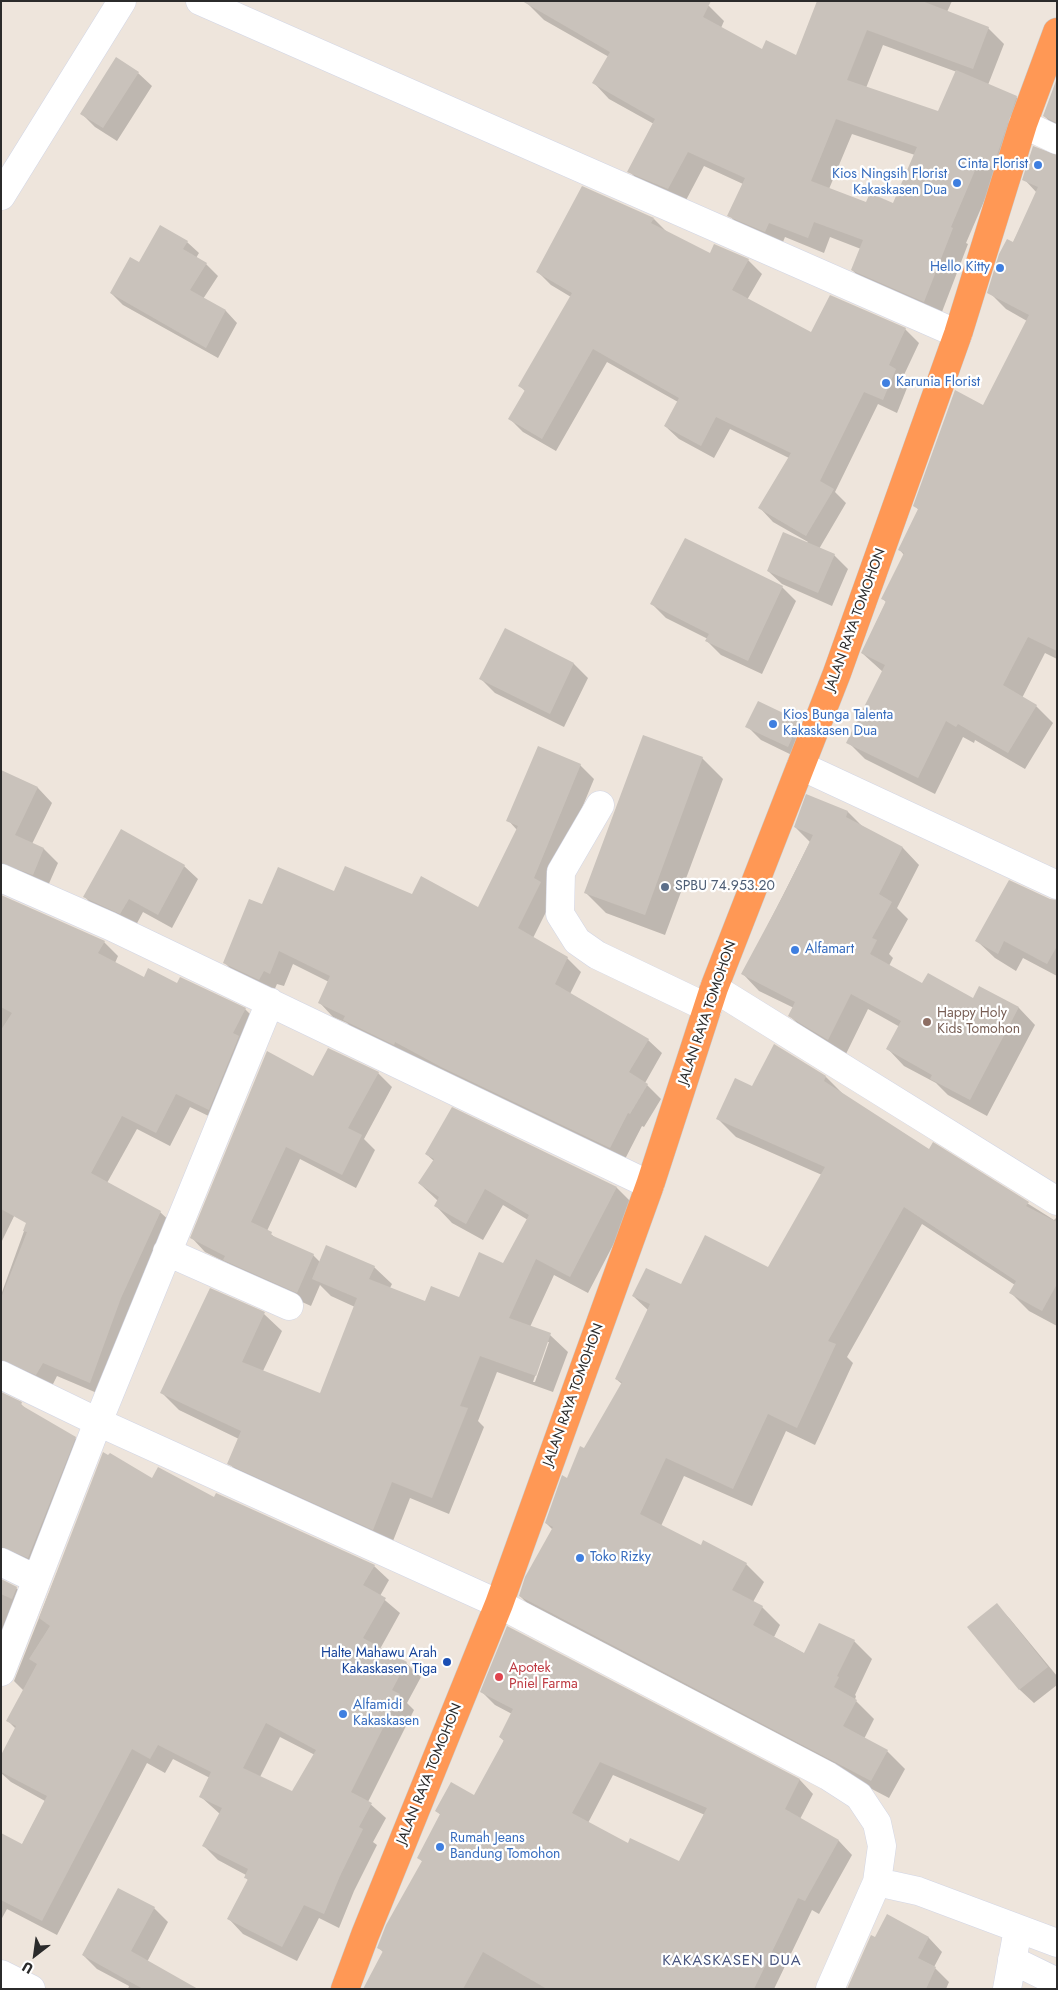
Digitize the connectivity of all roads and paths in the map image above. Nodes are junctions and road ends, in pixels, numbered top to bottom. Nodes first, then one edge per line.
1 (122, 1) edge
2 (200, 1) edge
3 (1057, 32) edge
4 (1023, 124) junction
5 (1057, 140) edge
6 (1, 196) edge
7 (958, 334) junction
8 (801, 766) junction
9 (600, 805) dead end
10 (1, 878) edge
11 (1057, 885) edge
12 (711, 998) junction
13 (270, 1002) junction
14 (650, 1185) junction
15 (1057, 1201) edge
16 (167, 1252) junction
17 (289, 1306) dead end
18 (1, 1375) edge
19 (98, 1422) junction
20 (1, 1562) edge
21 (36, 1579) junction
22 (499, 1604) junction
23 (1, 1672) edge
24 (877, 1882) junction
25 (1018, 1929) junction
26 (1057, 1942) edge
27 (1012, 1960) junction
28 (1, 1974) edge
29 (1057, 1982) edge
30 (31, 1989) edge
31 (346, 1989) edge
32 (830, 1989) edge
33 (1007, 1989) edge

1 - 6 street
2 - 7 street
3 - 4 highway, JALAN RAYA TOMOHON
4 - 5 street
4 - 7 highway, JALAN RAYA TOMOHON
7 - 8 highway, JALAN RAYA TOMOHON
8 - 11 street
8 - 12 highway, JALAN RAYA TOMOHON
9 - 12 street
10 - 13 street
12 - 14 highway, JALAN RAYA TOMOHON
12 - 15 street
13 - 14 street
13 - 16 street
14 - 22 highway, JALAN RAYA TOMOHON
16 - 17 street
16 - 19 street
18 - 19 street
19 - 21 street
19 - 22 street
20 - 21 street
21 - 23 street
22 - 24 street
22 - 31 highway, JALAN RAYA TOMOHON
24 - 25 street
24 - 32 street
25 - 26 street
25 - 27 street
27 - 29 street
27 - 33 street
28 - 30 street

